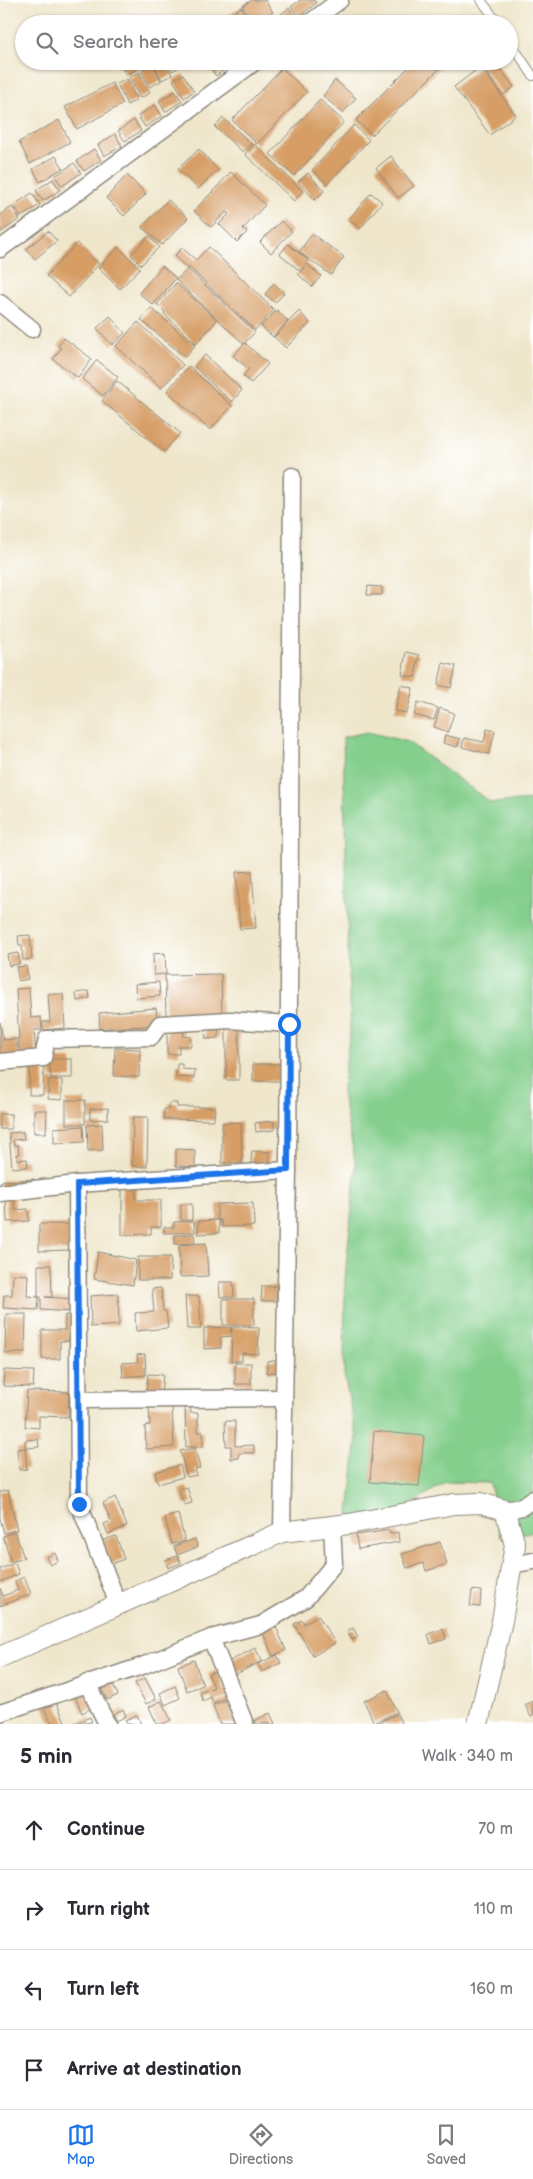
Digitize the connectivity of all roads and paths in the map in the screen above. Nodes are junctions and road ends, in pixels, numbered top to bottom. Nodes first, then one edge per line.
1 (340, 0) edge
2 (481, 0) edge
3 (320, 15) edge
4 (492, 15) edge
5 (518, 54) edge
6 (244, 70) edge
7 (533, 76) edge
8 (0, 250) edge
9 (0, 303) edge
10 (32, 329) dead end
11 (292, 476) dead end
12 (289, 1024) junction
13 (0, 1062) edge
14 (288, 1170) junction
15 (77, 1184) junction
16 (0, 1193) edge
17 (284, 1398) junction
18 (78, 1400) junction
19 (533, 1500) edge
20 (506, 1515) junction
21 (533, 1515) edge
22 (332, 1526) junction
23 (282, 1532) junction
24 (533, 1561) edge
25 (512, 1565) junction
26 (118, 1604) junction
27 (210, 1638) junction
28 (0, 1657) edge
29 (87, 1683) junction
30 (0, 1714) edge
31 (107, 1724) edge
32 (245, 1724) edge
33 (478, 1724) edge

1 - 3 street
2 - 4 lane
5 - 7 lane
6 - 8 street
9 - 10 street
11 - 12 street
12 - 13 street
12 - 14 street
14 - 15 street
14 - 17 street
15 - 16 street
15 - 18 street
17 - 18 street
17 - 23 street
18 - 26 street
19 - 20 street
20 - 21 street
20 - 22 street
20 - 25 street
22 - 23 street
22 - 27 street
23 - 26 street
24 - 25 street
25 - 33 street
26 - 28 street
27 - 29 street
27 - 32 street
29 - 30 street
29 - 31 street

